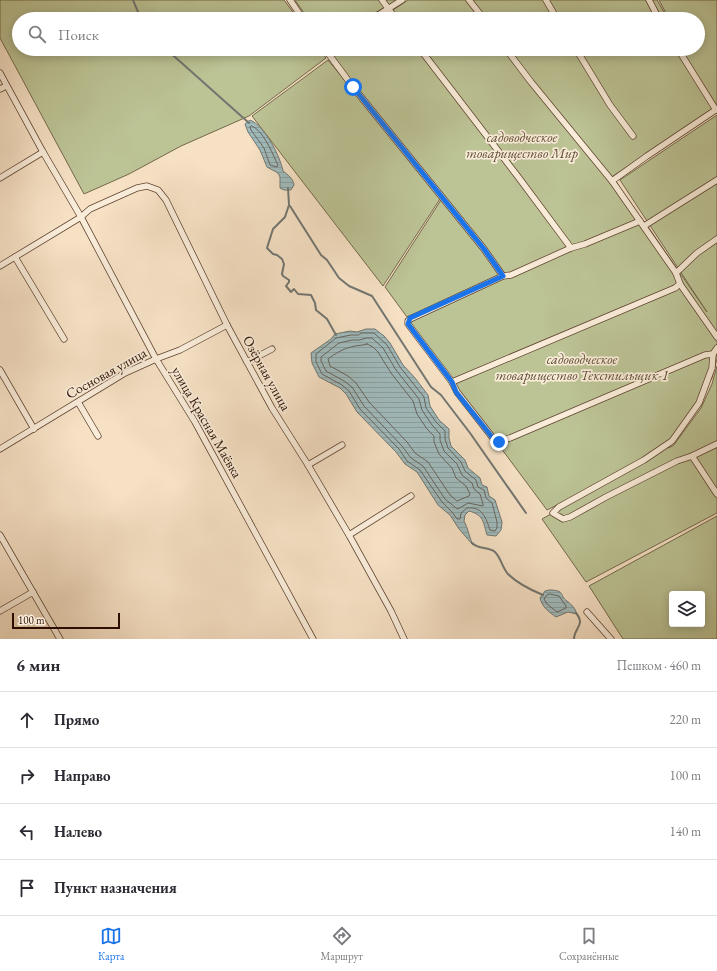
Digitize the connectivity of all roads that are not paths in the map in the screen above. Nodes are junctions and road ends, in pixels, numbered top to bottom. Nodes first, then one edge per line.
1 (290, 0) edge
2 (382, 0) edge
3 (402, 0) edge
4 (469, 0) edge
5 (546, 0) edge
6 (649, 0) edge
7 (389, 9) junction
8 (298, 12) edge
9 (384, 12) edge
10 (391, 12) edge
11 (478, 12) edge
12 (553, 12) edge
13 (655, 12) edge
14 (331, 56) edge
15 (425, 56) edge
16 (511, 56) edge
17 (580, 56) edge
18 (682, 56) edge
19 (0, 73) edge
20 (6, 86) junction
21 (0, 89) edge
22 (717, 110) edge
23 (633, 136) dead end
24 (43, 152) junction
25 (0, 178) edge
26 (717, 180) edge
27 (612, 181) junction
28 (81, 217) junction
29 (642, 224) junction
30 (717, 239) edge
31 (571, 248) junction
32 (15, 257) junction
33 (0, 266) edge
34 (676, 273) junction
35 (503, 276) junction
36 (680, 284) junction
37 (227, 325) junction
38 (717, 337) edge
39 (64, 339) dead end
40 (717, 348) edge
41 (272, 349) dead end
42 (713, 354) junction
43 (156, 359) junction
44 (247, 362) junction
45 (0, 370) edge
46 (452, 382) junction
47 (78, 402) junction
48 (34, 428) junction
49 (98, 436) dead end
50 (717, 444) edge
51 (342, 445) dead end
52 (0, 449) edge
53 (692, 456) junction
54 (308, 465) junction
55 (717, 494) edge
56 (411, 496) dead end
57 (0, 535) edge
58 (349, 535) junction
59 (33, 592) junction
60 (0, 611) edge
61 (587, 612) dead end
62 (60, 639) edge
63 (313, 639) edge
64 (404, 639) edge
65 (611, 639) edge

1 - 8 street
2 - 7 street
3 - 7 street
4 - 11 street
5 - 12 street
6 - 13 street
7 - 9 street
7 - 10 street
14 - 35 street
15 - 31 street
16 - 27 street
17 - 23 street
18 - 22 street
19 - 20 street, улица Красная Маёвка
20 - 21 street
20 - 24 street, улица Красная Маёвка
22 - 27 street
24 - 25 street
24 - 28 street, улица Красная Маёвка
26 - 29 street
27 - 29 street
28 - 32 street
28 - 37 street, Озёрная улица
28 - 43 street, улица Красная Маёвка
29 - 31 street
29 - 34 street
30 - 34 street
31 - 35 street
32 - 33 street
32 - 39 street
34 - 36 street
35 - 46 street
36 - 38 street
36 - 46 street
37 - 43 street, Сосновая улица
37 - 44 street, Озёрная улица
40 - 42 street
41 - 44 street
42 - 46 street
42 - 53 street
43 - 47 street, Сосновая улица
43 - 63 street, улица Красная Маёвка
44 - 54 street, Озёрная улица
45 - 48 street
47 - 48 street, Сосновая улица
47 - 49 street
48 - 52 street, Сосновая улица
50 - 53 street
51 - 54 street
53 - 55 street
54 - 58 street, Озёрная улица
56 - 58 street
57 - 59 street
58 - 64 street, Озёрная улица
59 - 60 street
59 - 62 street
61 - 65 street

